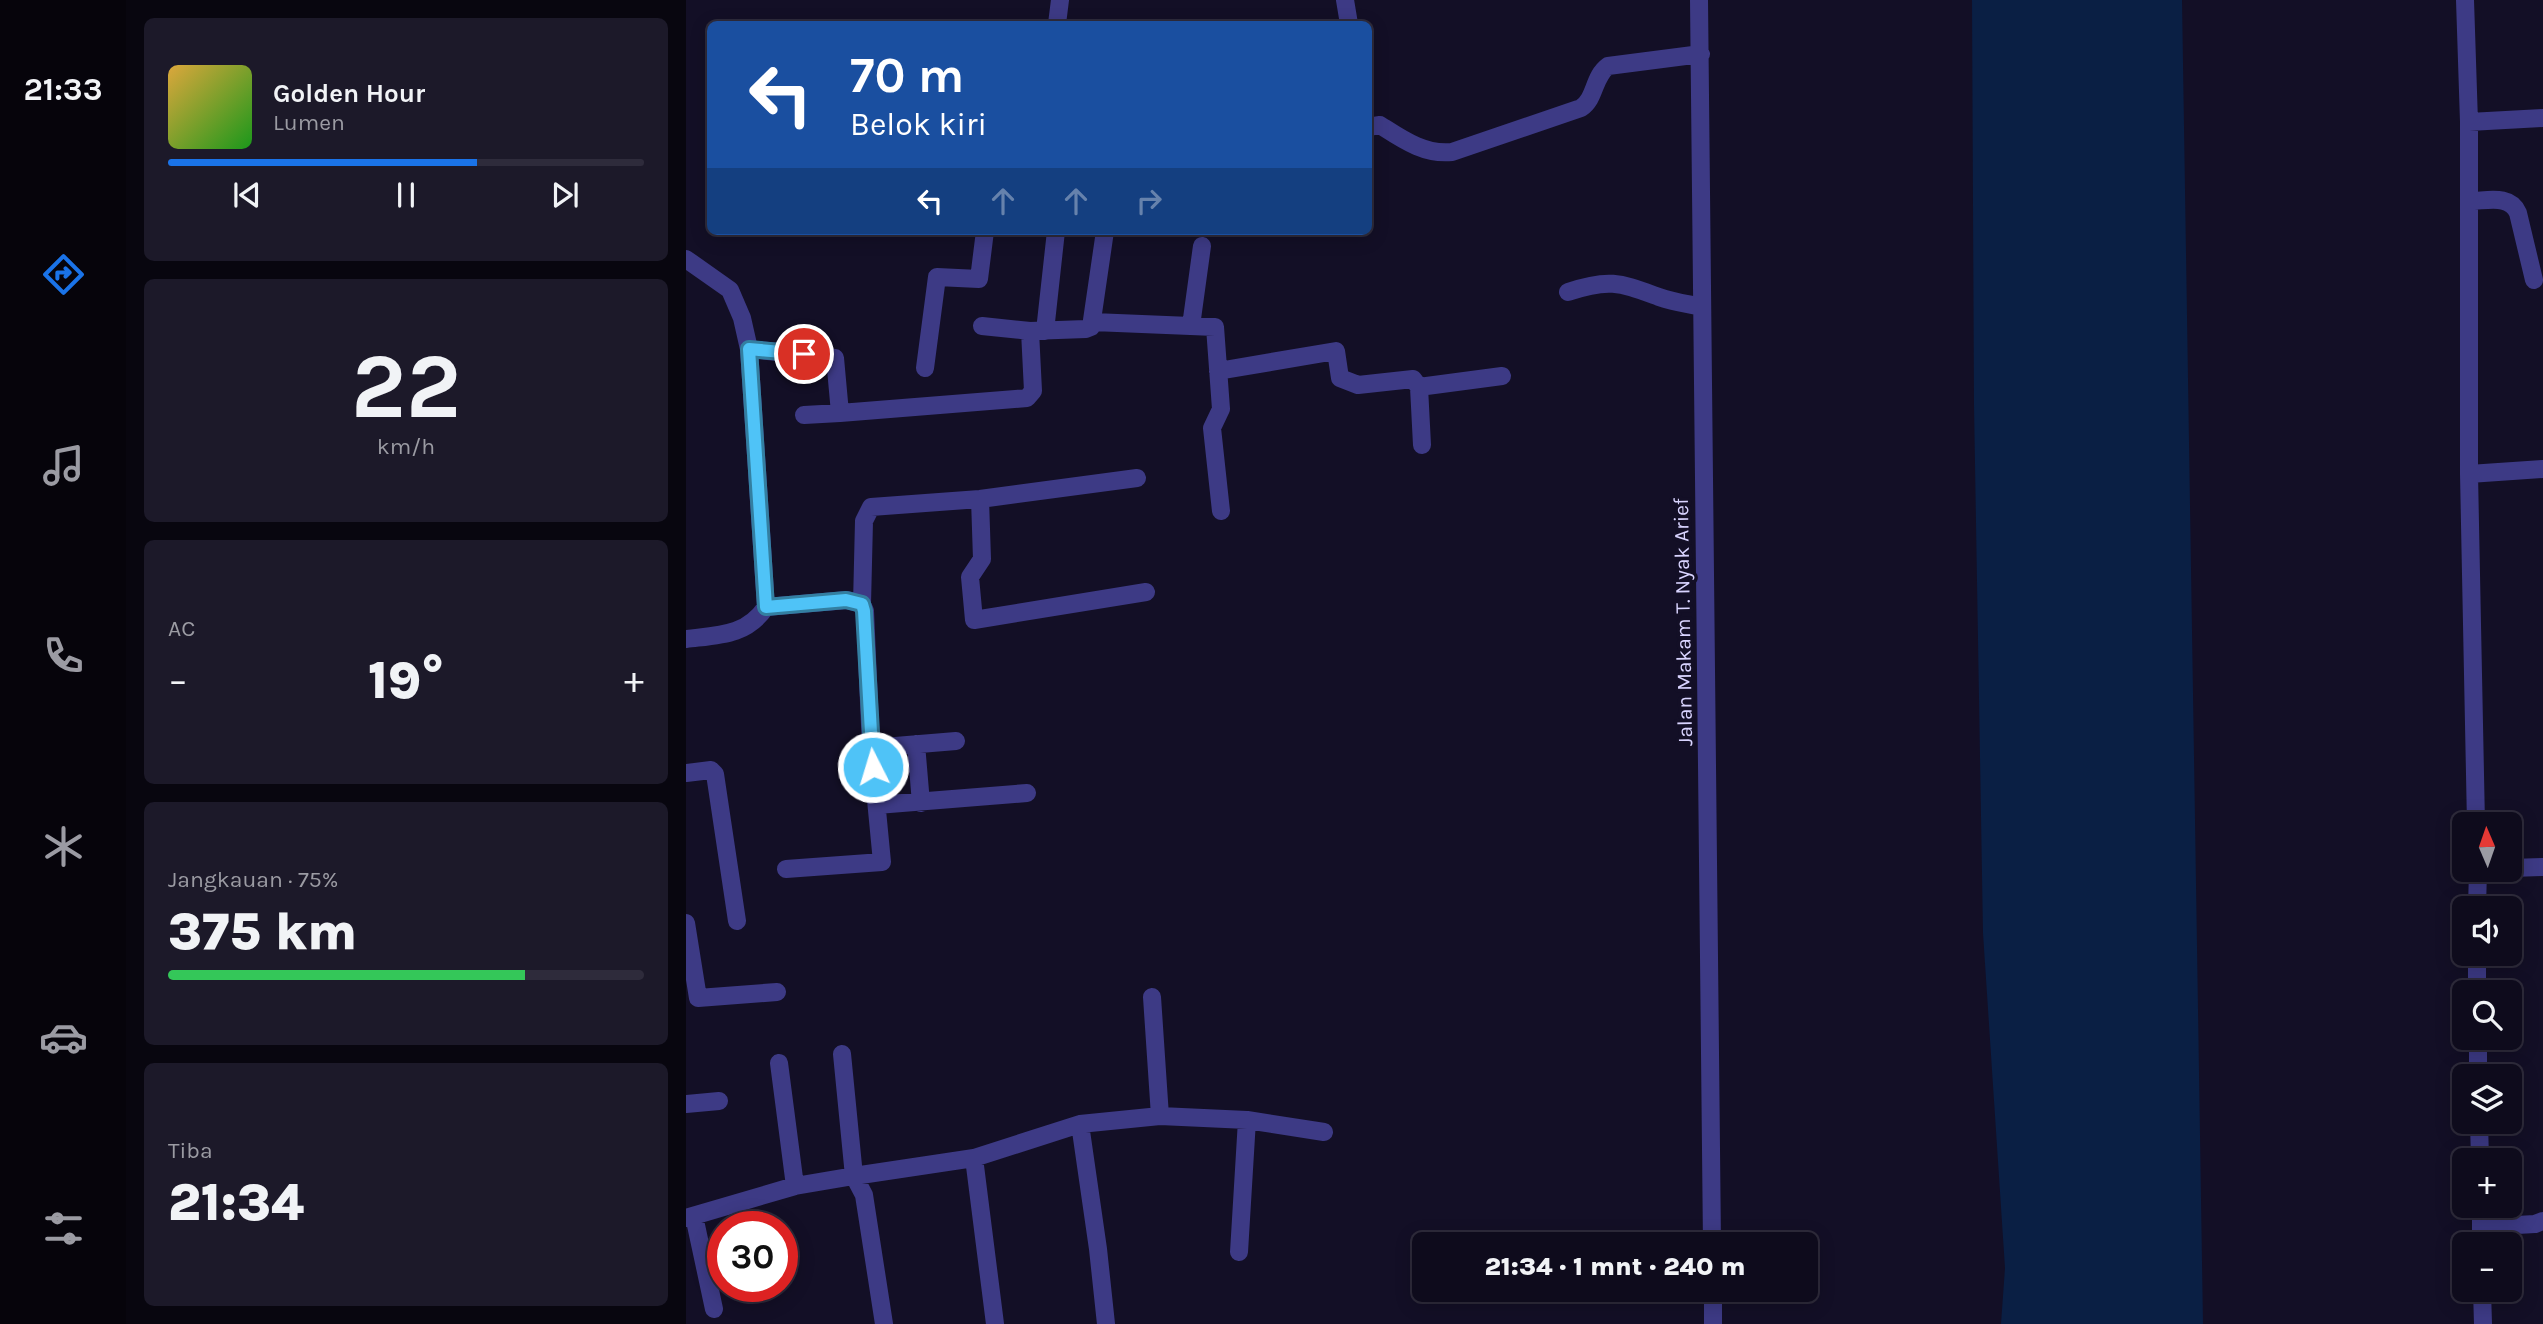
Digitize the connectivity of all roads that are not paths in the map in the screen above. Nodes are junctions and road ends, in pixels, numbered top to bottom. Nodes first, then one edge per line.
1 (1060, 0) edge
2 (1345, 0) edge
3 (1699, 0) edge
4 (2465, 0) edge
5 (1057, 21) edge
6 (1348, 21) edge
7 (1702, 54) junction
8 (2543, 118) edge
9 (2474, 122) junction
10 (1372, 126) edge
11 (2479, 201) junction
12 (984, 235) edge
13 (1055, 235) edge
14 (1104, 235) edge
15 (1202, 246) dead end
16 (686, 259) edge
17 (2534, 281) dead end
18 (1569, 292) dead end
19 (1702, 307) junction
20 (1093, 322) junction
21 (982, 326) dead end
22 (1191, 326) junction
23 (1038, 331) junction
24 (749, 349) junction
25 (925, 368) dead end
26 (1218, 371) junction
27 (1502, 376) dead end
28 (1419, 387) junction
29 (840, 413) junction
30 (804, 415) dead end
31 (1422, 445) dead end
32 (2543, 469) edge
33 (2469, 474) junction
34 (1137, 478) dead end
35 (980, 499) junction
36 (1221, 511) dead end
37 (1146, 592) dead end
38 (862, 604) junction
39 (766, 607) junction
40 (686, 639) edge
41 (956, 741) dead end
42 (916, 744) junction
43 (871, 748) junction
44 (686, 773) edge
45 (1027, 793) dead end
46 (921, 803) junction
47 (877, 805) junction
48 (2476, 812) edge
49 (2543, 867) edge
50 (2522, 868) edge
51 (786, 869) dead end
52 (737, 921) dead end
53 (686, 923) edge
54 (777, 992) dead end
55 (1152, 997) dead end
56 (842, 1054) dead end
57 (779, 1063) dead end
58 (719, 1101) dead end
59 (686, 1104) edge
60 (1160, 1115) junction
61 (1247, 1119) junction
62 (1080, 1124) junction
63 (1324, 1132) dead end
64 (974, 1158) junction
65 (854, 1176) junction
66 (795, 1186) junction
67 (690, 1217) edge
68 (2539, 1223) edge
69 (1712, 1232) edge
70 (2486, 1232) edge
71 (1239, 1252) dead end
72 (1713, 1302) edge
73 (2482, 1302) edge
74 (714, 1309) dead end
75 (884, 1324) edge
76 (995, 1324) edge
77 (1106, 1324) edge
78 (1713, 1324) edge
79 (2483, 1324) edge

1 - 5 street
2 - 6 street
3 - 7 street, Jalan Makam T. Nyak Arief
4 - 9 street
7 - 10 street
7 - 19 street, Jalan Makam T. Nyak Arief
8 - 9 street
9 - 11 street
11 - 17 street
11 - 33 street
12 - 25 street
13 - 23 street
14 - 20 street
15 - 22 street
16 - 24 street
18 - 19 street
19 - 69 street, Jalan Makam T. Nyak Arief
20 - 22 street
20 - 23 street
21 - 23 street
22 - 26 street
23 - 29 street
24 - 29 street
24 - 39 street
26 - 28 street
26 - 36 street
27 - 28 street
28 - 31 street
29 - 30 street
32 - 33 street
33 - 48 street
34 - 35 street
35 - 37 street
35 - 38 street
38 - 39 street
38 - 43 street
39 - 40 street
41 - 42 street
42 - 43 street
42 - 46 street
43 - 47 street
44 - 52 street
45 - 46 street
46 - 47 street
47 - 51 street
49 - 50 street
53 - 54 street
55 - 60 street
56 - 65 street
57 - 66 street
58 - 59 street
60 - 61 street
60 - 62 street
61 - 63 street
61 - 71 street
62 - 64 street
62 - 77 street
64 - 65 street
64 - 76 street
65 - 66 street
65 - 75 street
66 - 67 street
67 - 74 street
68 - 70 street
72 - 78 street
73 - 79 street

